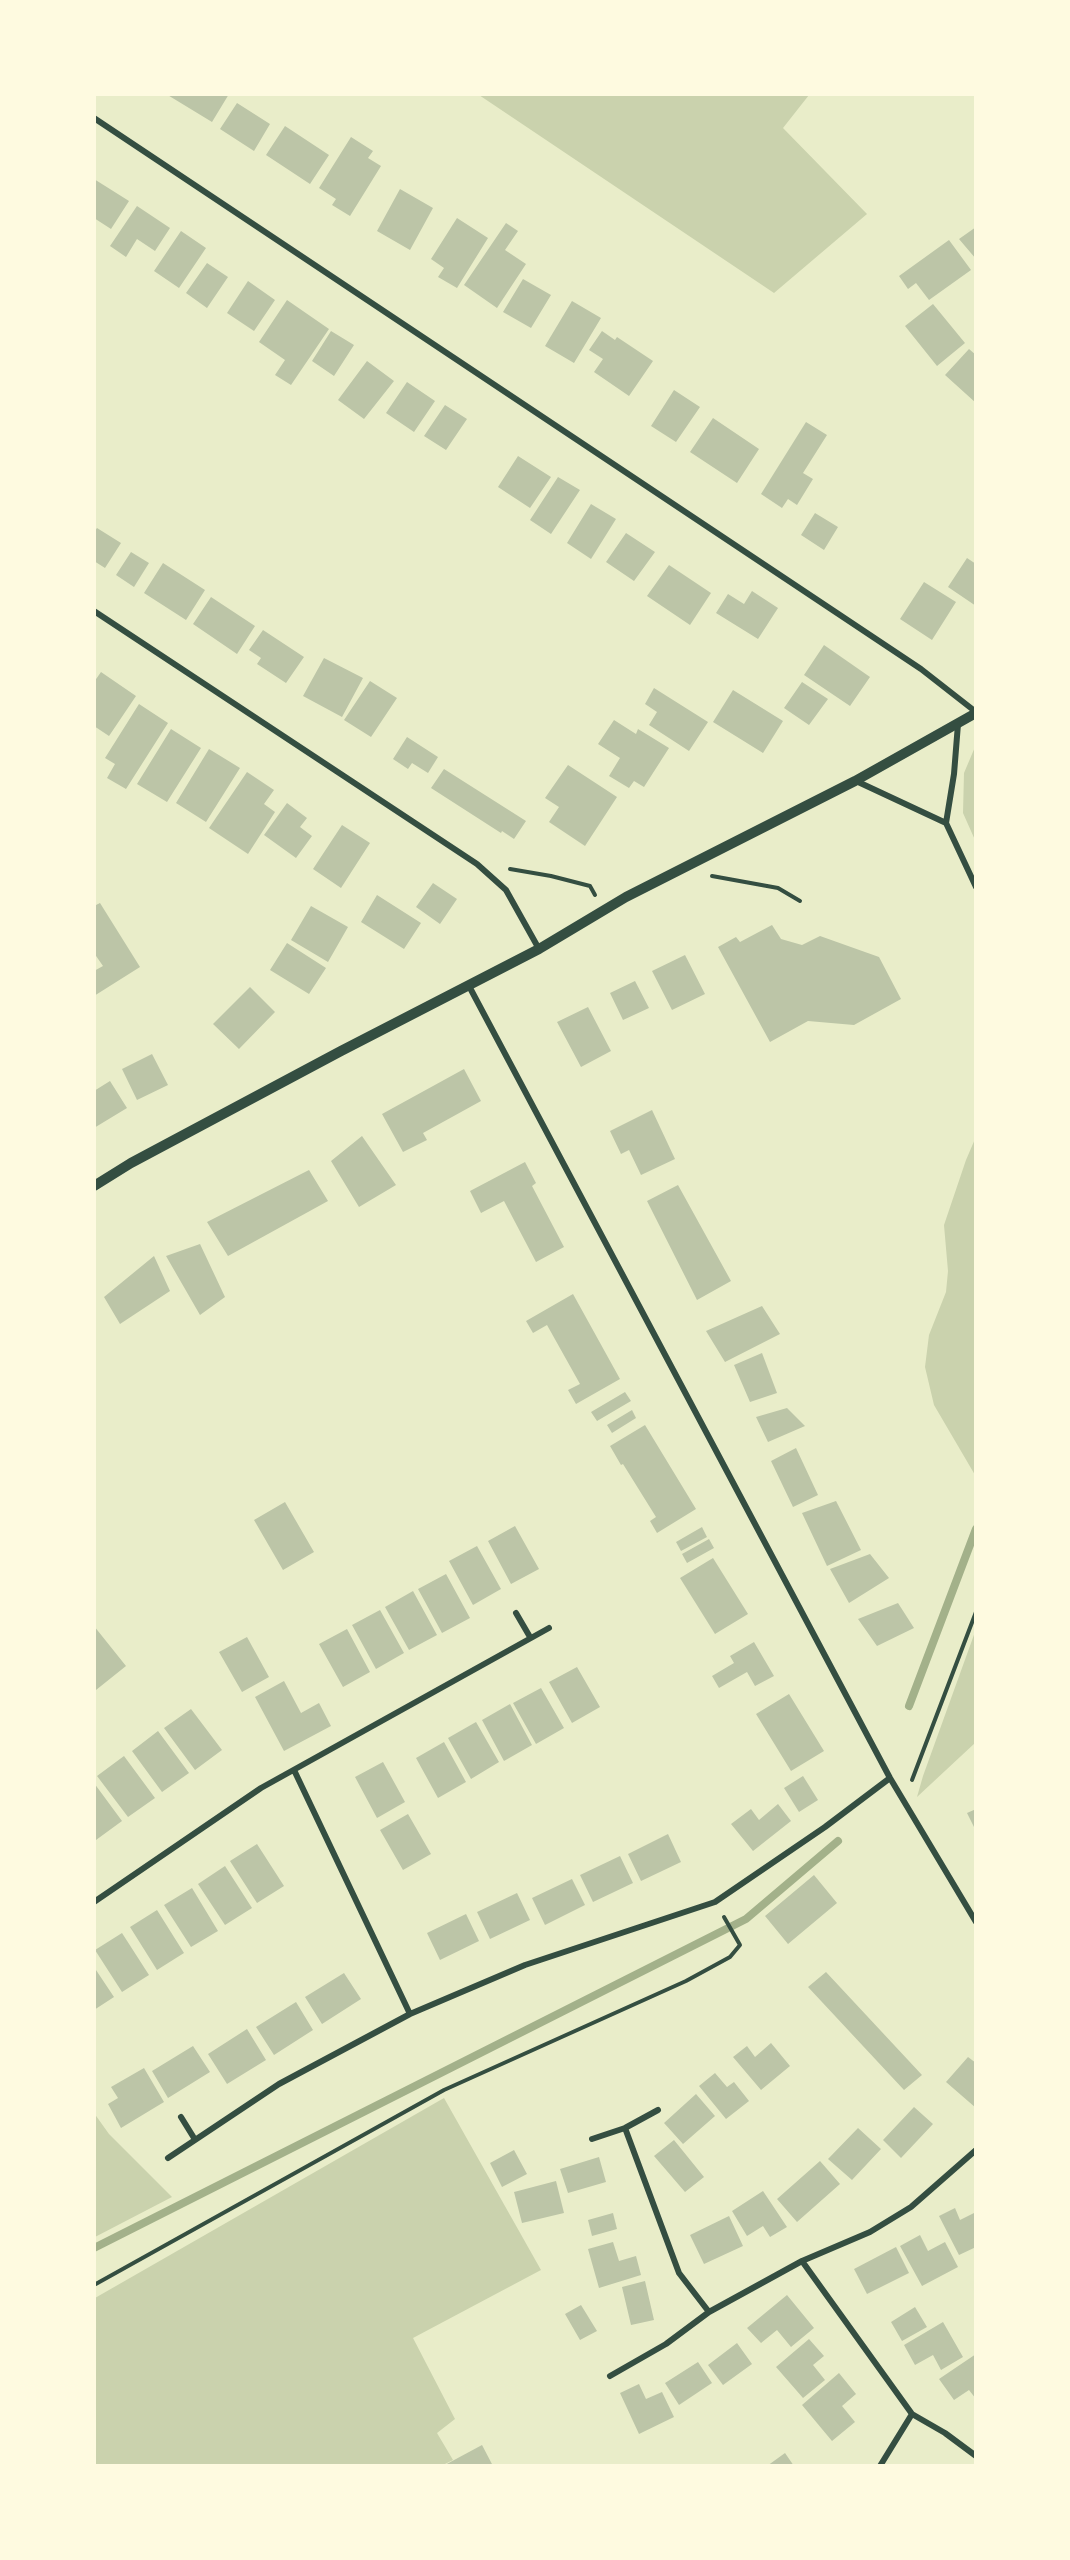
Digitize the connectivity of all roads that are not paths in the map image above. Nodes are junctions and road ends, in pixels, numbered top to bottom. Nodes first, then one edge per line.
1 (94, 118) edge
2 (94, 611) edge
3 (975, 713) edge
4 (958, 723) junction
5 (855, 781) junction
6 (946, 823) junction
7 (975, 887) edge
8 (539, 949) junction
9 (469, 986) junction
10 (94, 1186) edge
11 (516, 1613) dead end
12 (549, 1628) dead end
13 (530, 1637) junction
14 (294, 1770) junction
15 (890, 1778) junction
16 (94, 1902) edge
17 (975, 1922) edge
18 (410, 2014) junction
19 (658, 2110) dead end
20 (181, 2117) dead end
21 (626, 2128) junction
22 (194, 2138) junction
23 (592, 2139) dead end
24 (975, 2150) edge
25 (168, 2158) dead end
26 (802, 2261) junction
27 (709, 2312) junction
28 (610, 2376) dead end
29 (912, 2414) junction
30 (975, 2456) edge
31 (880, 2466) edge

1 - 3 street
2 - 8 street
3 - 4 street
4 - 5 street
4 - 6 street
5 - 6 street
5 - 8 street
6 - 7 street
8 - 9 street
9 - 10 street
9 - 15 street
11 - 13 street
12 - 13 street
13 - 14 street
14 - 16 street
14 - 18 street
15 - 17 street
15 - 18 street
18 - 22 street
19 - 21 street
20 - 22 street
21 - 23 street
21 - 27 street
22 - 25 street
24 - 26 street
26 - 27 street
26 - 29 street
27 - 28 street
29 - 30 street
29 - 31 street

